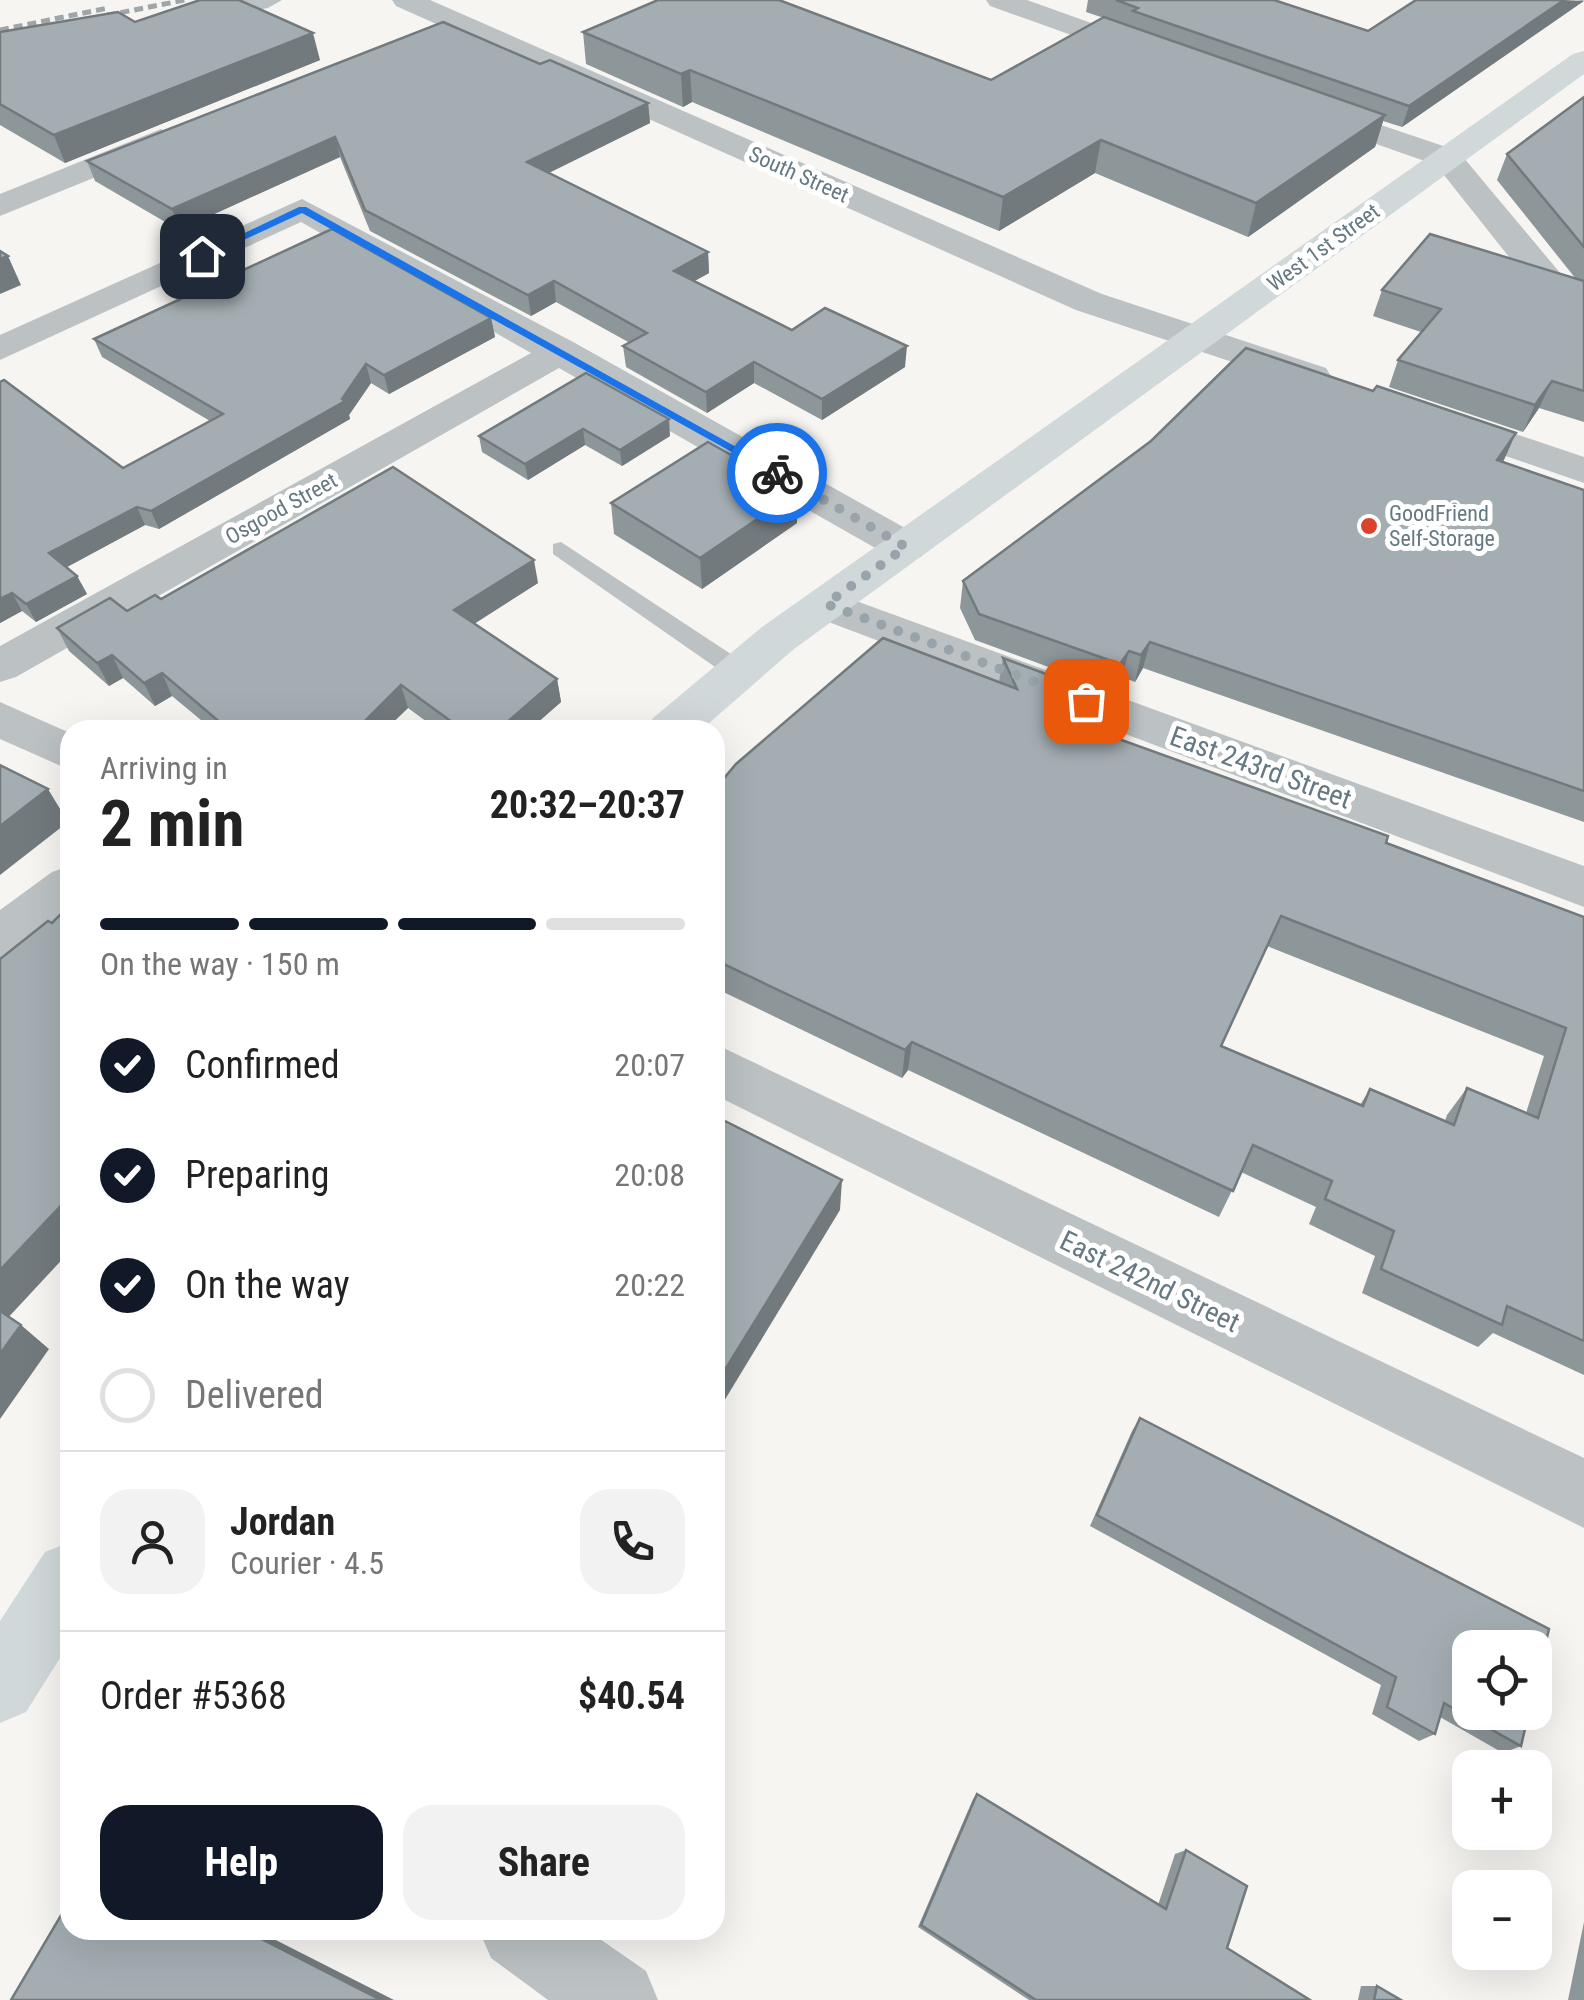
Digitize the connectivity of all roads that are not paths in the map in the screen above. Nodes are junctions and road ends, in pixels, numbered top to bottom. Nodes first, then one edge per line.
1 (268, 0) edge
2 (406, 0) edge
3 (1000, 0) edge
4 (451, 20) junction
5 (150, 22) edge
6 (415, 35) edge
7 (1584, 60) edge
8 (1186, 66) edge
9 (1279, 99) edge
10 (198, 124) edge
11 (1447, 158) junction
12 (0, 206) edge
13 (1552, 288) edge
14 (1196, 338) junction
15 (0, 348) edge
16 (562, 351) junction
17 (1352, 390) edge
18 (1405, 408) edge
19 (1584, 471) edge
20 (906, 547) junction
21 (561, 549) dead end
22 (826, 604) junction
23 (0, 666) edge
24 (737, 670) junction
25 (0, 719) edge
26 (681, 720) edge
27 (60, 747) edge
28 (1584, 887) edge
29 (60, 894) edge
30 (0, 939) edge
31 (725, 1073) edge
32 (1584, 1494) edge
33 (60, 1602) edge
34 (0, 1686) edge
35 (534, 1940) edge
36 (617, 2000) edge

1 - 5 street
2 - 4 street, South Street
3 - 8 street
4 - 6 street
4 - 14 street, South Street
7 - 11 main road, West 1st Street
9 - 11 street
10 - 12 street
11 - 13 street
11 - 14 main road, West 1st Street
14 - 17 street, South Street
14 - 20 main road, West 1st Street
15 - 16 street
16 - 20 street
16 - 23 street, Osgood Street
18 - 19 street
20 - 22 main road, West 1st Street
21 - 24 lane
22 - 24 main road, West 1st Street
22 - 28 street, East 243rd Street
24 - 26 main road, West 1st Street
25 - 27 street
29 - 30 street
31 - 32 street, East 242nd Street
33 - 34 main road
35 - 36 street

